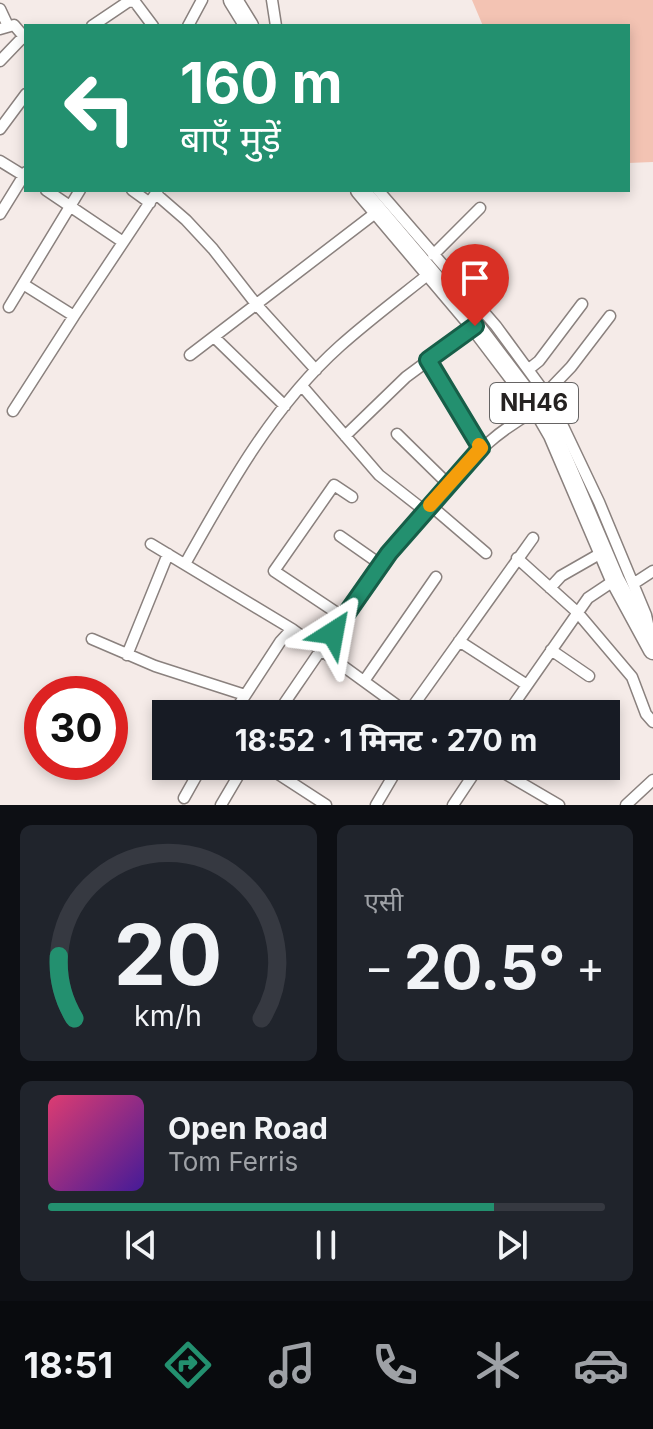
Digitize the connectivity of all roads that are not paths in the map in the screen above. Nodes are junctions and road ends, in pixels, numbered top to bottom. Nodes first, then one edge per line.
1 (202, 0) edge
2 (233, 0) edge
3 (272, 0) edge
4 (0, 9) edge
5 (95, 24) edge
6 (152, 24) edge
7 (189, 24) edge
8 (248, 24) edge
9 (276, 24) edge
10 (4, 28) edge
11 (24, 37) edge
12 (24, 39) edge
13 (0, 61) edge
14 (24, 97) edge
15 (0, 129) edge
16 (0, 161) edge
17 (24, 174) edge
18 (24, 177) edge
19 (49, 192) edge
20 (79, 192) edge
21 (154, 195) edge
22 (382, 197) edge
23 (70, 206) junction
24 (480, 208) dead end
25 (0, 214) edge
26 (123, 242) junction
27 (431, 264) junction
28 (23, 284) junction
29 (256, 304) junction
30 (582, 304) dead end
31 (9, 307) dead end
32 (74, 316) junction
33 (610, 316) dead end
34 (475, 326) junction
35 (214, 337) junction
36 (190, 355) dead end
37 (428, 360) junction
38 (529, 369) junction
39 (316, 370) junction
40 (302, 386) junction
41 (542, 401) junction
42 (285, 406) junction
43 (13, 411) dead end
44 (397, 434) dead end
45 (345, 436) junction
46 (481, 448) junction
47 (448, 484) junction
48 (352, 497) dead end
49 (428, 508) junction
50 (340, 536) dead end
51 (533, 538) dead end
52 (151, 544) dead end
53 (603, 552) junction
54 (486, 553) dead end
55 (168, 554) junction
56 (517, 558) junction
57 (185, 564) junction
58 (380, 564) junction
59 (653, 571) edge
60 (436, 577) dead end
61 (624, 582) junction
62 (550, 588) junction
63 (577, 612) junction
64 (343, 617) junction
65 (292, 629) junction
66 (92, 639) dead end
67 (459, 641) junction
68 (653, 648) edge
69 (322, 650) junction
70 (551, 650) junction
71 (127, 655) junction
72 (589, 676) dead end
73 (364, 681) junction
74 (527, 685) junction
75 (245, 695) junction
76 (242, 700) edge
77 (287, 700) edge
78 (389, 700) edge
79 (418, 700) edge
80 (517, 700) edge
81 (653, 722) edge
82 (194, 780) edge
83 (236, 780) edge
84 (288, 780) edge
85 (391, 780) edge
86 (470, 780) edge
87 (516, 780) edge
88 (652, 783) edge
89 (184, 798) dead end
90 (221, 805) edge
91 (326, 805) edge
92 (376, 805) edge
93 (453, 805) edge
94 (559, 805) edge
95 (626, 805) edge

1 - 7 street
2 - 8 highway
3 - 9 street
4 - 10 street
5 - 6 street
10 - 11 street
12 - 13 street
14 - 15 street
16 - 17 street
18 - 25 street
19 - 23 street
20 - 23 street
21 - 26 street
21 - 29 street
22 - 27 highway, NH46
22 - 29 street
23 - 26 street
23 - 28 street
24 - 27 street
26 - 32 street
27 - 34 highway, NH46
27 - 38 street
27 - 39 street
28 - 31 street
28 - 32 street
29 - 35 street
29 - 39 street
30 - 38 street
32 - 43 street
33 - 41 street
34 - 37 street
34 - 41 highway, NH46
35 - 36 street
35 - 42 street
37 - 45 street
37 - 46 street
38 - 41 street
39 - 40 street
40 - 42 street
40 - 45 street
41 - 46 street
41 - 53 highway, NH46
41 - 61 street
42 - 57 street
44 - 47 street
45 - 49 street
46 - 47 street
47 - 49 street
48 - 64 street
49 - 54 street
49 - 58 street
50 - 58 street
51 - 56 street
52 - 55 street
53 - 61 highway, NH46
53 - 62 street
55 - 57 street
55 - 71 street
56 - 62 street
56 - 67 street
57 - 65 street
58 - 64 street
59 - 61 street
60 - 73 street
61 - 63 street
61 - 68 highway, NH46
62 - 63 street
63 - 70 street
63 - 81 street
64 - 69 street
65 - 69 street
65 - 75 street
66 - 71 street
67 - 74 street
67 - 79 street
69 - 73 street
69 - 77 street
70 - 72 street
70 - 74 street
71 - 75 street
73 - 78 street
74 - 80 street
75 - 76 street
82 - 89 street
83 - 90 street
84 - 91 street
85 - 92 street
86 - 93 street
87 - 94 street
88 - 95 street

